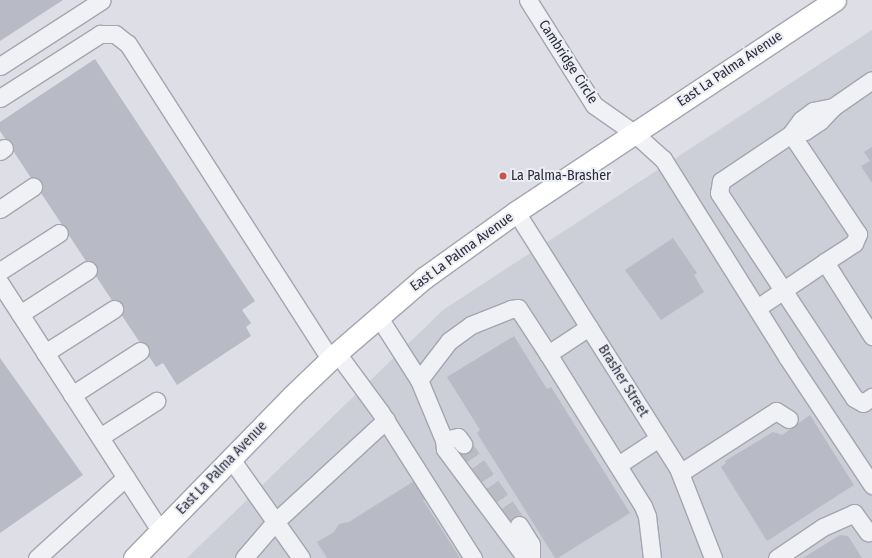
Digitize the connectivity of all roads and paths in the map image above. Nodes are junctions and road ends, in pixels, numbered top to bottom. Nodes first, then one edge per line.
1 (102, 0) edge
2 (528, 0) edge
3 (835, 0) edge
4 (0, 66) edge
5 (872, 80) edge
6 (0, 98) edge
7 (634, 133) junction
8 (791, 134) junction
9 (33, 187) dead end
10 (0, 209) edge
11 (516, 212) junction
12 (59, 233) dead end
13 (825, 262) junction
14 (88, 270) dead end
15 (0, 271) edge
16 (0, 283) edge
17 (783, 290) junction
18 (757, 308) junction
19 (114, 310) dead end
20 (20, 314) junction
21 (378, 316) junction
22 (589, 327) junction
23 (872, 336) edge
24 (140, 351) dead end
25 (45, 353) junction
26 (548, 354) junction
27 (334, 356) junction
28 (419, 380) junction
29 (72, 395) junction
30 (872, 397) edge
31 (156, 401) dead end
32 (789, 419) dead end
33 (386, 420) junction
34 (100, 437) junction
35 (659, 438) junction
36 (444, 440) junction
37 (463, 444) tunnel mouth
38 (231, 459) junction
39 (618, 465) junction
40 (680, 473) junction
41 (126, 477) junction
42 (872, 485) edge
43 (275, 522) junction
44 (519, 525) tunnel mouth
45 (161, 532) junction
46 (868, 532) dead end
47 (37, 558) edge
48 (134, 558) edge
49 (244, 558) edge
50 (301, 558) edge
51 (473, 558) edge
52 (526, 558) edge
53 (531, 558) edge
54 (652, 558) edge
55 (713, 558) edge
56 (777, 558) edge

1 - 4 street
2 - 7 street, Cambridge Circle
3 - 7 main road, East La Palma Avenue
5 - 8 street
6 - 27 street
7 - 11 main road, East La Palma Avenue
7 - 18 street, Cambridge Circle
8 - 13 street
8 - 17 street
9 - 10 street
11 - 21 main road, East La Palma Avenue
11 - 22 street, Brasher Street
12 - 15 street
13 - 17 street
13 - 23 street
14 - 20 street
16 - 20 street
17 - 18 street
17 - 30 street
18 - 42 street, Cambridge Circle
19 - 25 street
20 - 25 street
21 - 27 main road, East La Palma Avenue
21 - 28 street
22 - 26 street
22 - 35 street, Brasher Street
24 - 29 street
25 - 29 street
26 - 28 street
26 - 39 street
27 - 33 street
27 - 38 main road, East La Palma Avenue
28 - 36 street
29 - 34 street
31 - 34 street
32 - 40 street
33 - 43 street
33 - 51 street
34 - 41 street
35 - 39 street
35 - 40 street, Brasher Street
36 - 37 street
36 - 52 street
38 - 43 street
38 - 45 main road, East La Palma Avenue
39 - 54 street
40 - 55 street, Brasher Street
41 - 45 street
41 - 47 street
43 - 49 street
43 - 50 street
44 - 53 street
45 - 48 main road, East La Palma Avenue
46 - 56 street

